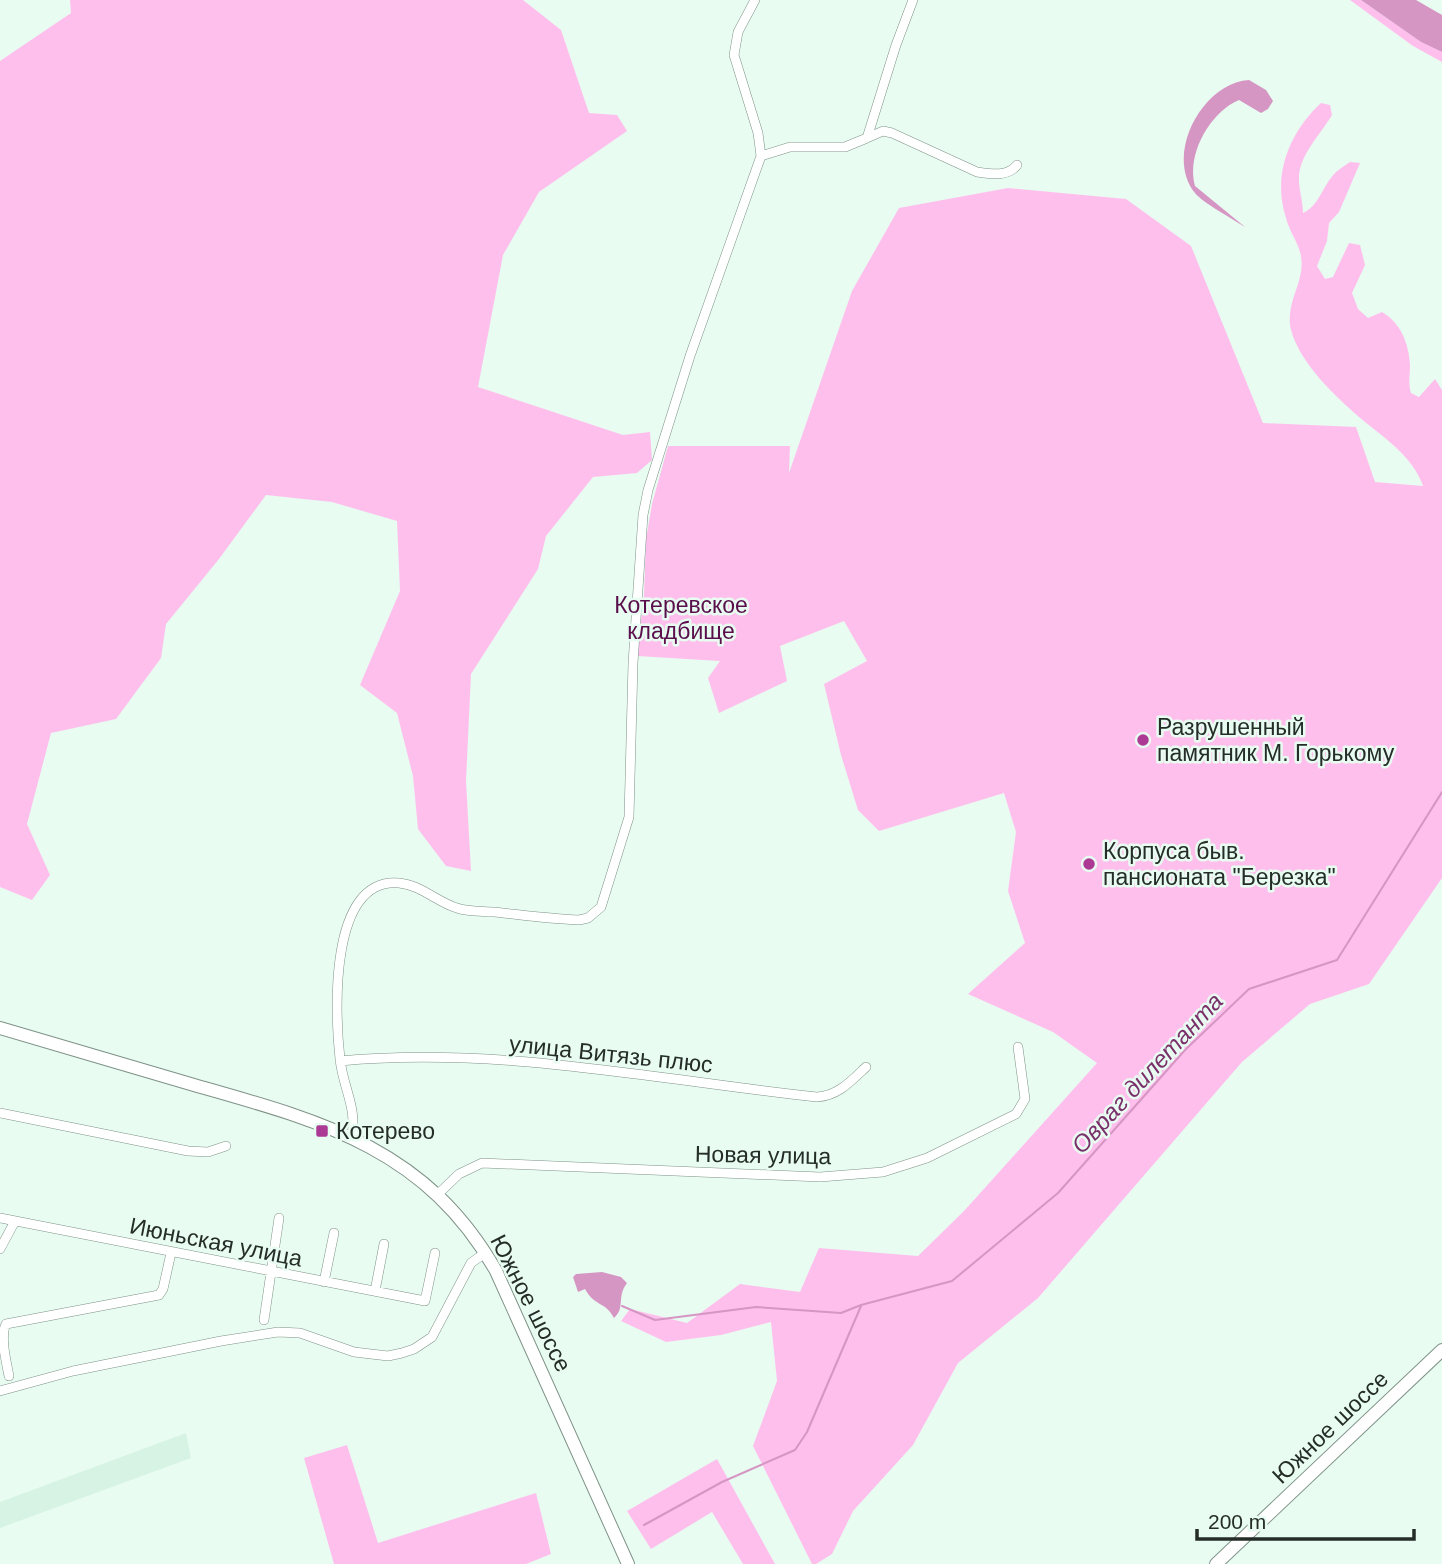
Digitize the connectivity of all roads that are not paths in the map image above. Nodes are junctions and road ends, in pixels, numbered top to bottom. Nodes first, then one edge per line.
1 (755, 0) edge
2 (913, 0) edge
3 (867, 138) junction
4 (761, 156) junction
5 (1017, 165) dead end
6 (0, 1028) edge
7 (1018, 1047) dead end
8 (340, 1061) junction
9 (866, 1068) dead end
10 (0, 1114) edge
11 (352, 1137) junction
12 (226, 1146) dead end
13 (437, 1195) junction
14 (0, 1218) edge
15 (279, 1218) dead end
16 (15, 1221) junction
17 (334, 1233) dead end
18 (384, 1244) dead end
19 (0, 1249) edge
20 (171, 1253) junction
21 (435, 1253) dead end
22 (485, 1253) junction
23 (271, 1272) junction
24 (324, 1282) junction
25 (375, 1291) junction
26 (264, 1320) dead end
27 (2, 1326) edge
28 (1442, 1350) edge
29 (9, 1376) dead end
30 (0, 1391) edge
31 (628, 1564) edge
32 (1216, 1564) edge

1 - 4 street
2 - 3 street
3 - 4 street
3 - 5 street
4 - 8 street
6 - 11 main road, Южное шоссе
7 - 13 street, Новая улица
8 - 9 street, улица Витязь плюс
8 - 11 street
10 - 12 street
11 - 13 main road, Южное шоссе
13 - 22 main road, Южное шоссе
14 - 16 street, Июньская улица
15 - 23 street
16 - 19 street
16 - 20 street, Июньская улица
17 - 24 street
18 - 25 street
20 - 23 street, Июньская улица
20 - 27 street
21 - 25 street, Июньская улица
22 - 30 street
22 - 31 main road, Южное шоссе
23 - 24 street, Июньская улица
23 - 26 street
24 - 25 street, Июньская улица
27 - 29 street
28 - 32 main road, Южное шоссе

